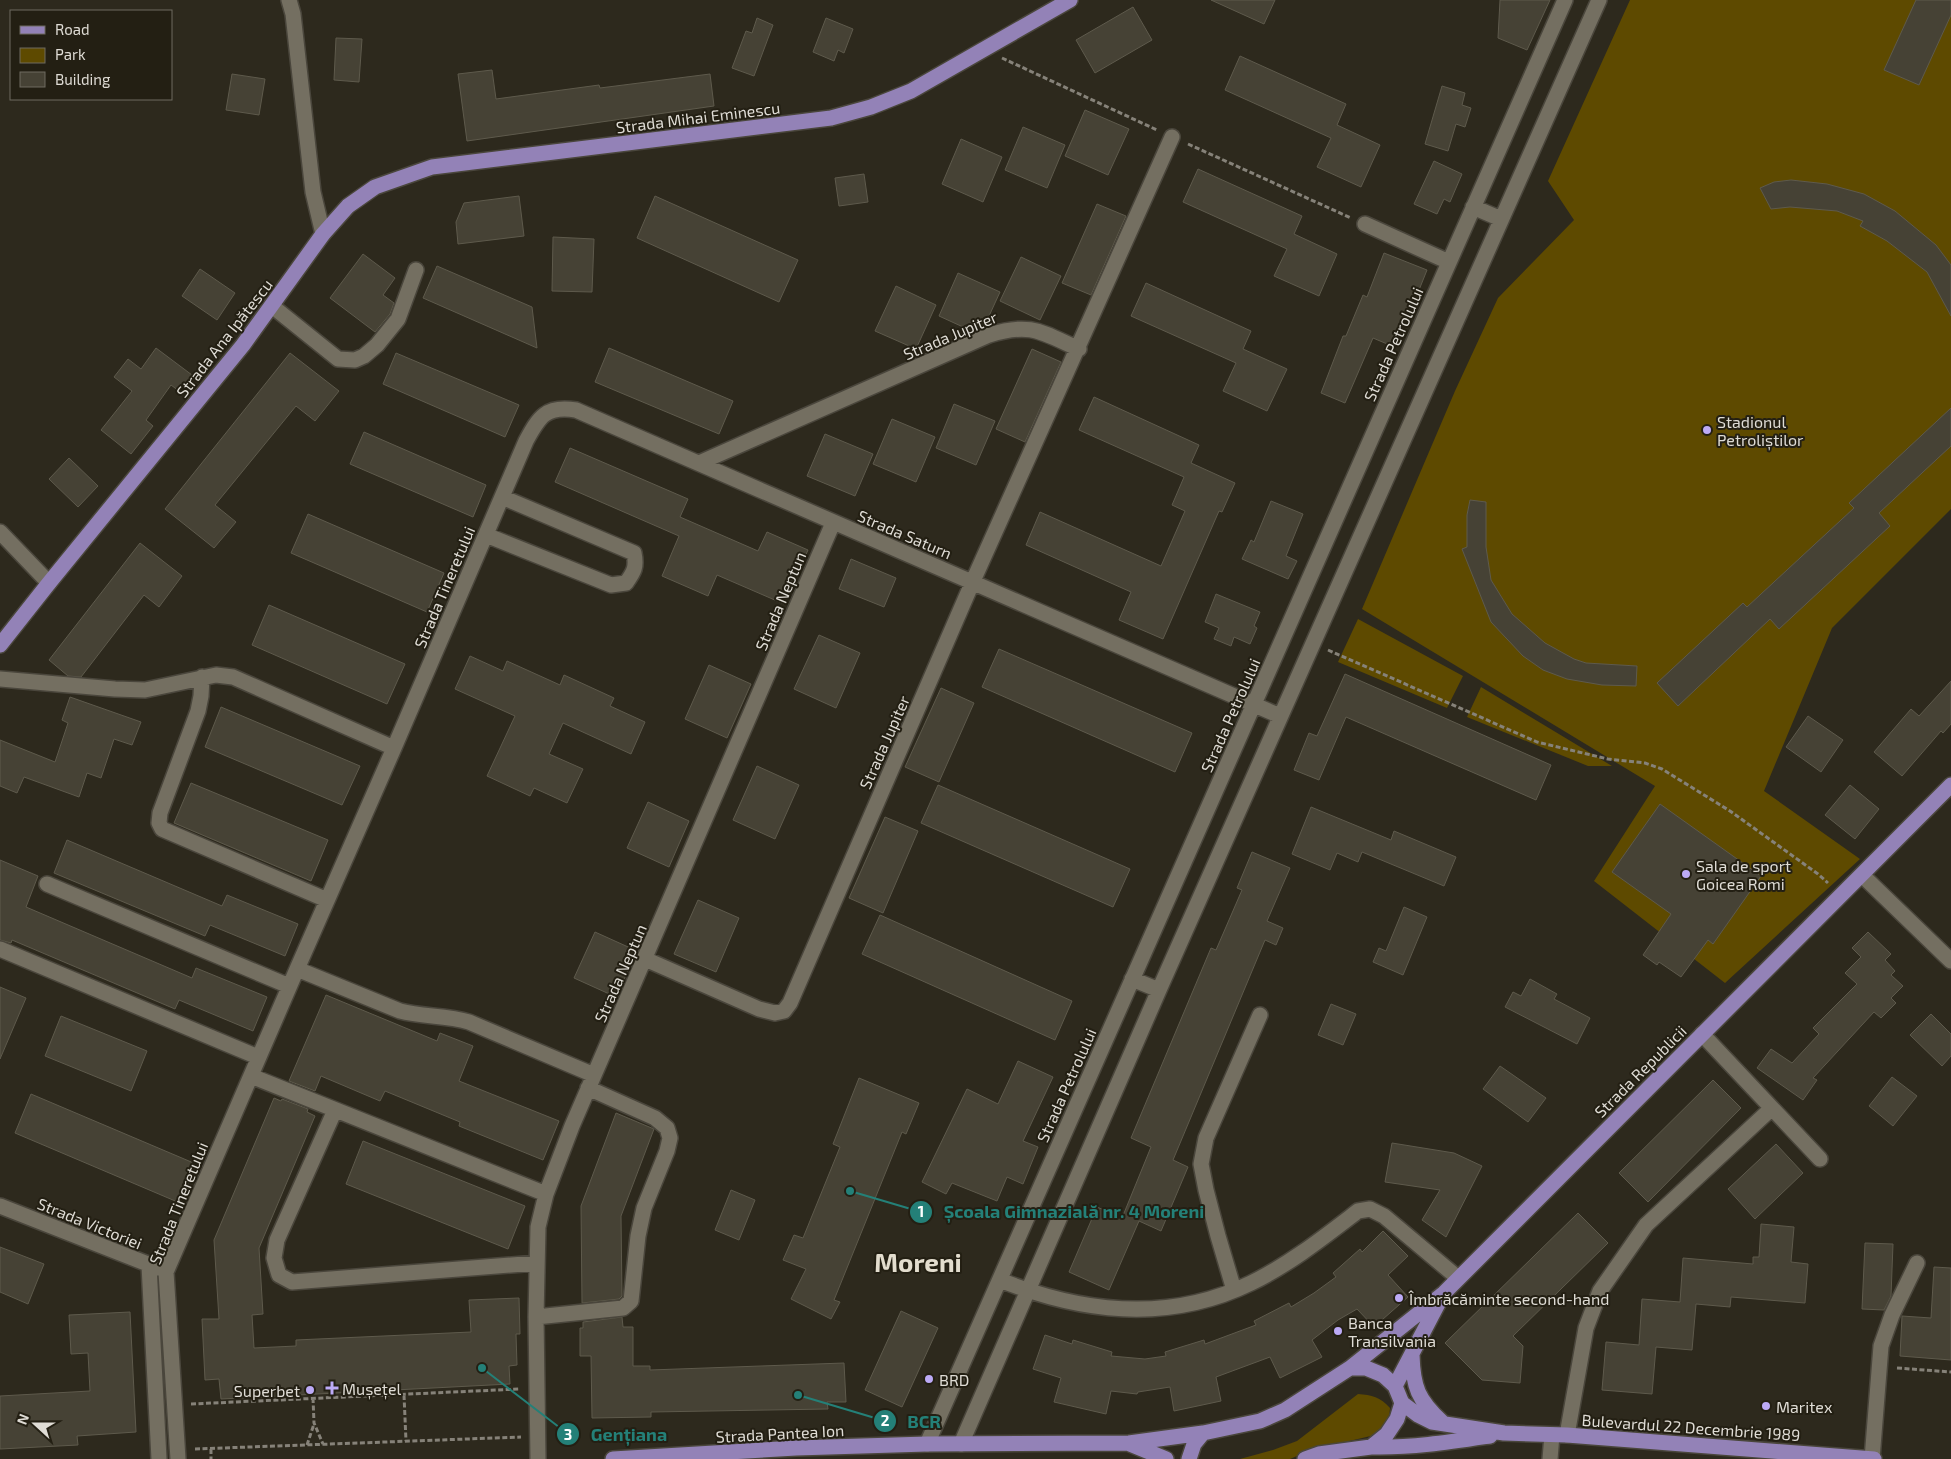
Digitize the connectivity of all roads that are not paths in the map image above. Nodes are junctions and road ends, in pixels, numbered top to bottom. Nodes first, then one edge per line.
1 (289, 0) edge
2 (1070, 0) edge
3 (1565, 0) edge
4 (1599, 0) edge
5 (1172, 137) dead end
6 (1473, 207) junction
7 (1501, 219) junction
8 (1365, 224) dead end
9 (323, 234) junction
10 (1449, 262) junction
11 (416, 270) dead end
12 (272, 306) junction
13 (1078, 349) junction
14 (526, 441) joint
15 (699, 463) junction
16 (502, 497) junction
17 (833, 523) junction
18 (0, 532) edge
19 (486, 535) junction
20 (973, 581) junction
21 (48, 583) junction
22 (0, 645) edge
23 (202, 677) junction
24 (0, 679) edge
25 (1253, 704) junction
26 (1280, 716) junction
27 (394, 748) junction
28 (1951, 786) edge
29 (1862, 875) junction
30 (47, 884) dead end
31 (327, 900) junction
32 (0, 949) edge
33 (645, 959) junction
34 (1951, 961) edge
35 (297, 969) junction
36 (1132, 979) junction
37 (289, 986) junction
38 (1159, 990) junction
39 (1260, 1015) dead end
40 (1702, 1034) junction
41 (258, 1057) junction
42 (250, 1076) junction
43 (591, 1082) junction
44 (1772, 1108) junction
45 (335, 1110) junction
46 (1820, 1159) dead end
47 (546, 1194) junction
48 (0, 1206) edge
49 (1918, 1263) dead end
50 (537, 1264) junction
51 (149, 1265) junction
52 (166, 1272) junction
53 (1458, 1278) junction
54 (1000, 1280) junction
55 (1234, 1290) junction
56 (1028, 1291) junction
57 (1444, 1292) junction
58 (536, 1317) junction
59 (1412, 1353) junction
60 (1350, 1368) junction
61 (1395, 1386) junction
62 (1402, 1403) junction
63 (1445, 1425) junction
64 (1203, 1433) junction
65 (1504, 1433) junction
66 (1560, 1435) junction
67 (1129, 1443) junction
68 (927, 1444) junction
69 (962, 1444) junction
70 (1371, 1447) junction
71 (178, 1454) edge
72 (797, 1454) edge
73 (1153, 1455) edge
74 (1854, 1458) edge
75 (159, 1459) edge
76 (538, 1459) edge
77 (613, 1459) edge
78 (1166, 1459) edge
79 (1189, 1459) edge
80 (1305, 1459) edge
81 (1550, 1459) edge
82 (1873, 1459) edge

1 - 9 street
2 - 9 main road, Strada Mihai Eminescu
3 - 6 street, Strada Petrolului
4 - 7 street
5 - 13 street, Strada Jupiter
6 - 7 street
6 - 10 street, Strada Petrolului
7 - 26 street
8 - 10 street
9 - 12 main road, Strada Ana Ipătescu
10 - 25 street, Strada Petrolului
11 - 12 street
12 - 21 main road, Strada Ana Ipătescu
13 - 15 street, Strada Jupiter
13 - 20 street, Strada Jupiter
14 - 15 street, Strada Saturn
14 - 16 street, Strada Tineretului
15 - 17 street, Strada Saturn
16 - 19 street, Strada Tineretului
16 - 19 street
17 - 20 street, Strada Saturn
17 - 33 street, Strada Neptun
18 - 21 street
19 - 27 street, Strada Tineretului
20 - 25 street, Strada Saturn
20 - 33 street, Strada Jupiter
21 - 22 main road, Strada Ana Ipătescu
23 - 24 street
23 - 27 street
23 - 31 street
25 - 26 street, Strada Saturn
25 - 36 street, Strada Petrolului
26 - 38 street
27 - 31 street, Strada Tineretului
28 - 29 main road, Strada Republicii
29 - 34 street
29 - 40 main road, Strada Republicii
30 - 37 street
31 - 35 street, Strada Tineretului
32 - 41 street
33 - 43 street, Strada Neptun
35 - 37 street, Strada Tineretului
35 - 43 street
36 - 38 street
36 - 54 street, Strada Petrolului
37 - 41 street, Strada Tineretului
38 - 56 street
39 - 55 street
40 - 44 street
40 - 53 main road, Strada Republicii
41 - 42 street, Strada Tineretului
42 - 45 street
42 - 52 street, Strada Tineretului
43 - 47 street, Strada Neptun
43 - 58 street
44 - 46 street
44 - 66 street
45 - 47 street
45 - 50 street
47 - 50 street, Strada Neptun
48 - 51 street, Strada Victoriei
49 - 82 street
50 - 58 street, Strada Neptun
51 - 52 street, Strada Victoriei
51 - 75 street, Strada Tineretului
52 - 71 street, Strada Tineretului
53 - 55 street
53 - 57 main road, Strada Republicii
54 - 56 street
54 - 68 street, Strada Petrolului
55 - 56 street
56 - 69 street
57 - 59 main road, Strada Republicii
57 - 60 main road, Strada Republicii
58 - 76 street, Strada Neptun
59 - 61 main road, Strada Republicii
59 - 63 main road
60 - 61 main road
60 - 64 main road, Strada Republicii
61 - 62 main road
62 - 63 main road, Bulevardul 22 Decembrie 1989
62 - 70 main road
63 - 65 main road, Bulevardul 22 Decembrie 1989
64 - 67 main road, Strada Pantea Ion
64 - 79 main road
65 - 66 main road, Bulevardul 22 Decembrie 1989
65 - 70 main road, Bulevardul 22 Decembrie 1989
66 - 74 main road, Bulevardul 22 Decembrie 1989
66 - 81 street
67 - 69 main road, Strada Pantea Ion
67 - 73 main road, Strada Pantea Ion
68 - 69 main road, Strada Pantea Ion
68 - 72 main road, Strada Pantea Ion
70 - 80 main road, Bulevardul 22 Decembrie 1989
72 - 77 main road, Strada Pantea Ion
73 - 78 main road, Strada Pantea Ion
74 - 82 main road, Bulevardul 22 Decembrie 1989

